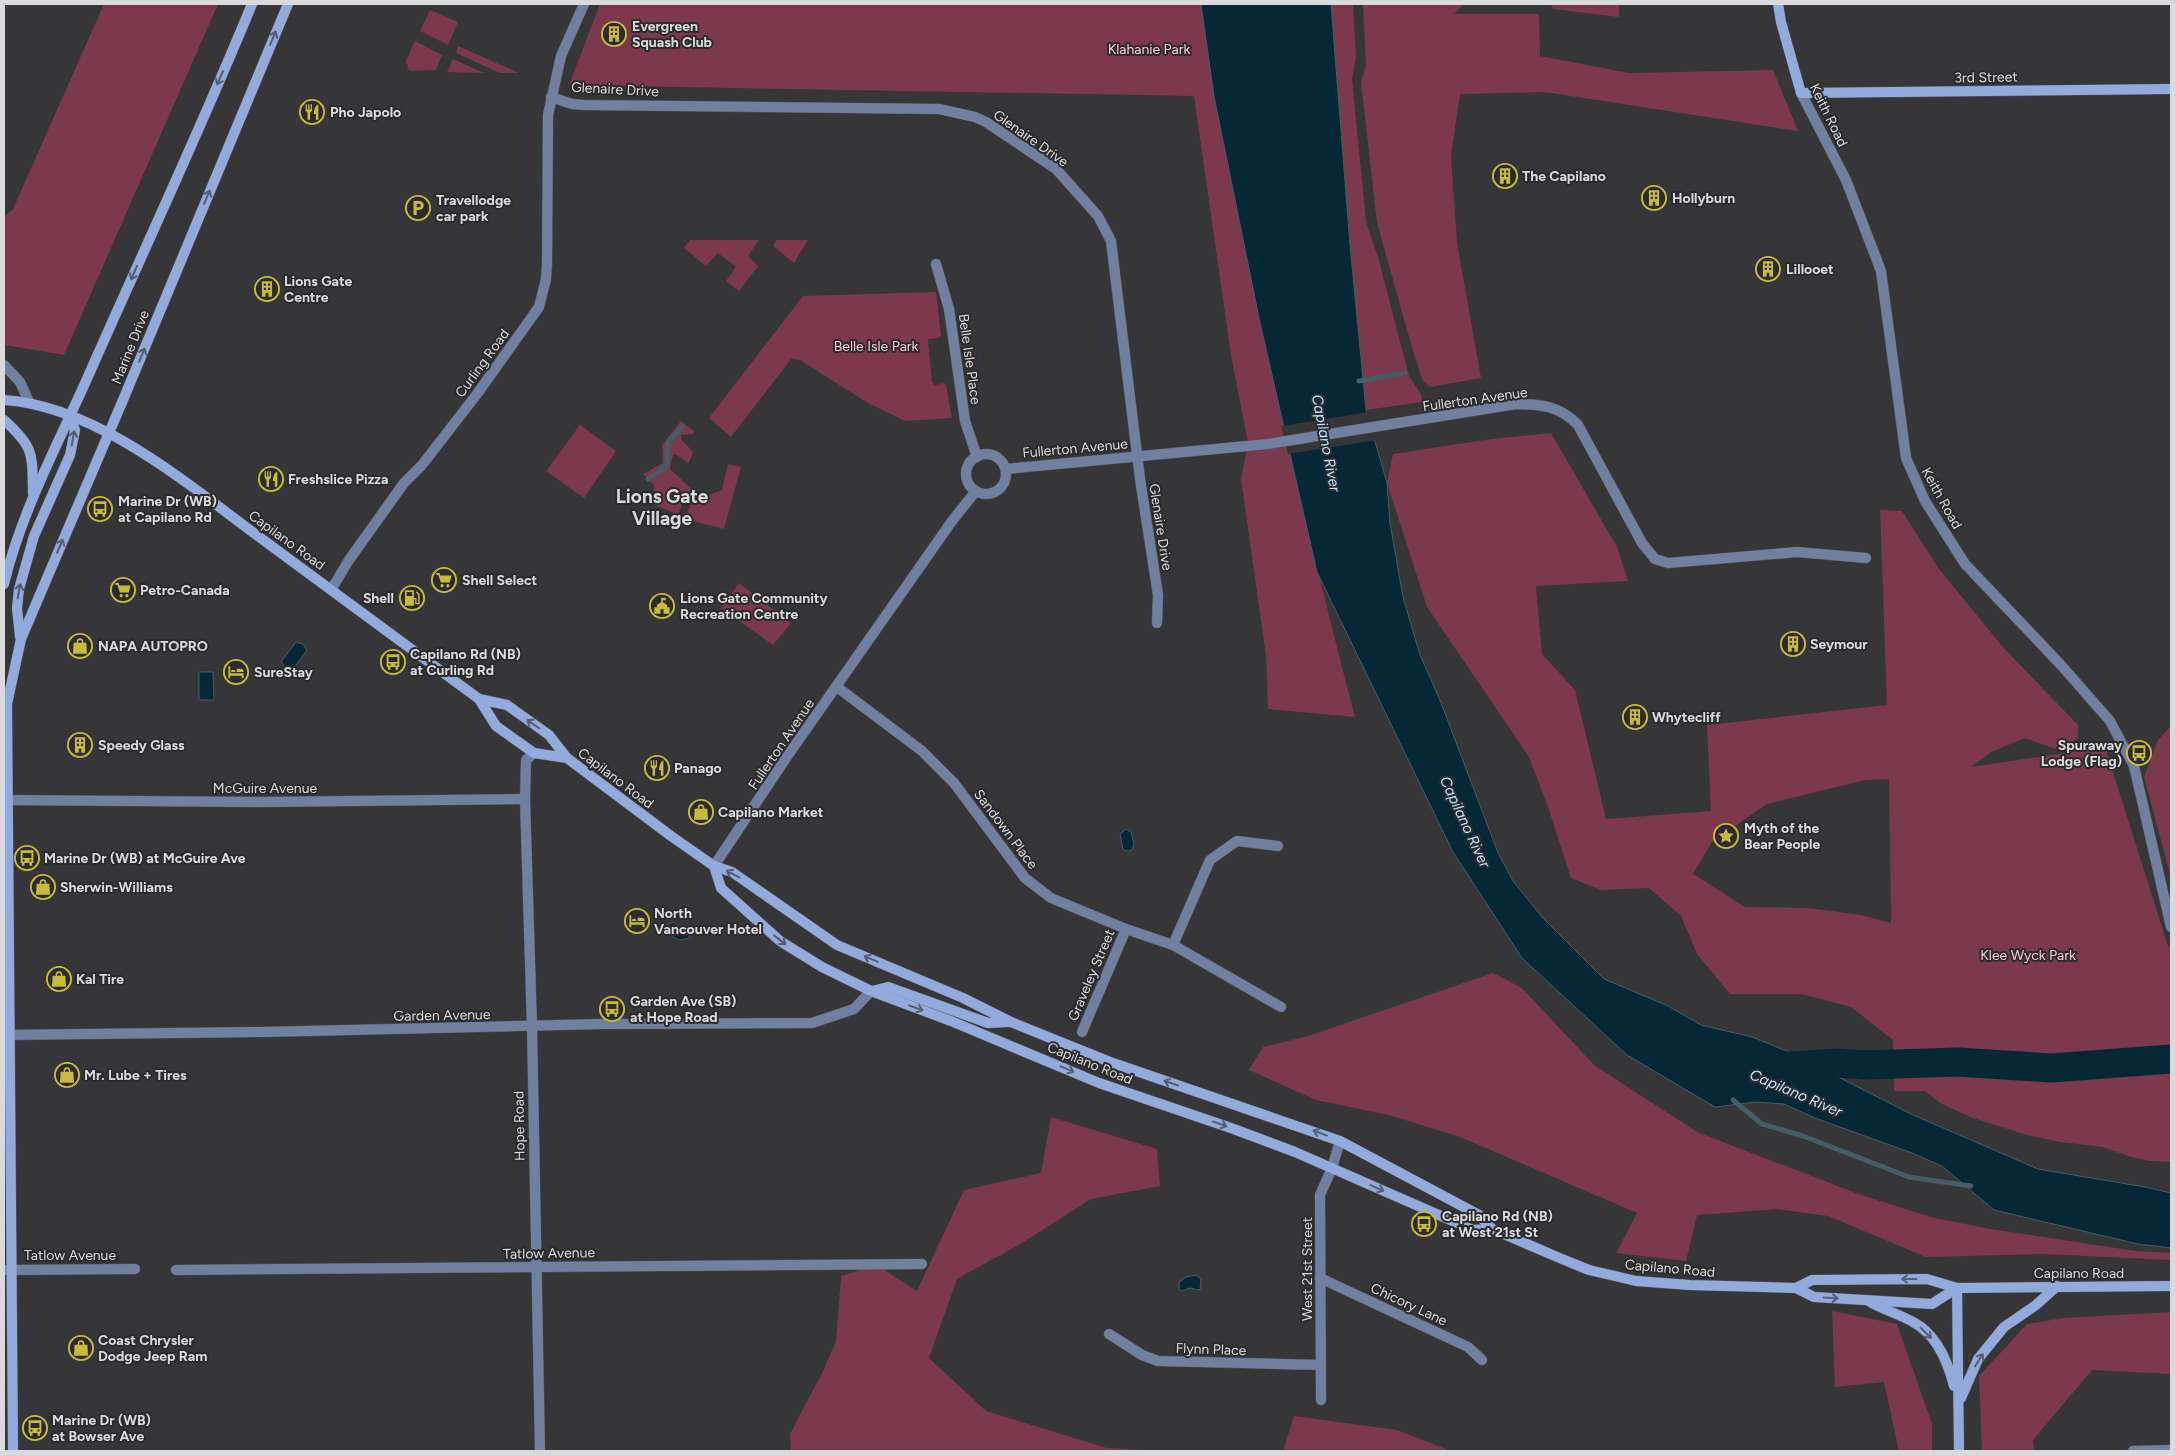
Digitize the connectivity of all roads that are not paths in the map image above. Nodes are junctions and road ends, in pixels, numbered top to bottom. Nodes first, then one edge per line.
1 (252, 4) edge
2 (288, 4) edge
3 (584, 4) edge
4 (1778, 4) edge
5 (2171, 89) edge
6 (1801, 93) junction
7 (551, 96) junction
8 (936, 264) dead end
9 (4, 365) edge
10 (4, 400) edge
11 (29, 402) junction
12 (70, 416) junction
13 (4, 420) edge
14 (108, 434) junction
15 (977, 457) junction
16 (1137, 457) junction
17 (1006, 469) junction
18 (976, 491) junction
19 (34, 495) junction
20 (1866, 558) dead end
21 (4, 584) edge
22 (331, 590) junction
23 (1157, 622) dead end
24 (21, 639) junction
25 (837, 687) junction
26 (4, 691) edge
27 (479, 699) junction
28 (6, 704) junction
29 (534, 753) junction
30 (567, 758) junction
31 (6, 800) junction
32 (525, 800) junction
33 (5, 837) edge
34 (1278, 846) dead end
35 (714, 866) junction
36 (2171, 927) edge
37 (1126, 929) junction
38 (1173, 945) junction
39 (871, 991) junction
40 (1281, 1007) dead end
41 (1011, 1022) junction
42 (532, 1027) junction
43 (1082, 1032) dead end
44 (7, 1035) edge
45 (1340, 1141) junction
46 (1332, 1168) junction
47 (1492, 1229) junction
48 (922, 1264) dead end
49 (536, 1267) junction
50 (136, 1269) dead end
51 (7, 1270) edge
52 (176, 1270) dead end
53 (1320, 1278) junction
54 (2057, 1286) junction
55 (2171, 1286) edge
56 (1796, 1288) junction
57 (1957, 1288) junction
58 (1869, 1301) junction
59 (1108, 1334) dead end
60 (1482, 1360) dead end
61 (1321, 1366) junction
62 (1321, 1400) dead end
63 (1958, 1404) junction
64 (2171, 1450) edge
65 (13, 1451) edge
66 (540, 1451) edge
67 (1959, 1451) edge
68 (2133, 1451) edge

1 -> 12 main road, Marine Drive
14 -> 2 main road, Marine Drive
3 - 7 street, Curling Road
4 - 6 main road, Keith Road
5 - 6 main road, 3rd Street
6 - 36 street, Keith Road
7 - 16 street, Glenaire Drive
7 - 22 street, Curling Road
8 - 15 street, Belle Isle Place
9 - 11 street
10 - 11 main road
11 - 12 main road, Capilano Road
12 - 14 main road, Capilano Road
12 - 19 main road, Marine Drive
24 -> 12 main road
13 - 19 main road
14 - 22 main road, Capilano Road
24 -> 14 main road, Marine Drive
15 - 17 street
15 - 18 street
16 - 17 street, Fullerton Avenue
16 - 20 street, Fullerton Avenue
16 - 23 street, Glenaire Drive
17 - 18 street
18 - 25 street, Fullerton Avenue
19 - 21 main road, Marine Drive
22 - 27 main road, Capilano Road
24 - 28 main road, Marine Drive
25 - 35 street, Fullerton Avenue
25 - 37 street, Sandown Place
26 - 28 main road, Marine Drive
27 - 29 main road, Capilano Road
30 -> 27 main road, Capilano Road
28 - 31 main road, Marine Drive
29 - 30 main road
29 - 32 street, Hope Road
30 - 35 main road, Capilano Road
31 - 32 street, McGuire Avenue
31 - 33 main road, Marine Drive
32 - 42 street, Hope Road
33 - 44 main road, Marine Drive
34 - 38 street
35 -> 39 main road, Capilano Road
41 -> 35 main road, Capilano Road
37 - 38 street, Sandown Place
37 - 43 street, Graveley Street
38 - 40 street, Sandown Place
39 - 41 main road
39 - 42 street, Garden Avenue
39 -> 46 main road, Capilano Road
45 -> 41 main road, Capilano Road
42 - 44 street, Garden Avenue
42 - 49 street, Hope Road
44 - 51 main road, Marine Drive
45 - 46 street, West 21st Street
45 - 47 main road, Capilano Road
46 -> 47 main road, Capilano Road
46 - 53 street, West 21st Street
47 - 56 main road, Capilano Road
48 - 49 street, Tatlow Avenue
49 - 52 street, Tatlow Avenue
49 - 66 street, Hope Road
50 - 51 street, Tatlow Avenue
51 - 65 main road, Marine Drive
53 - 60 street, Chicory Lane
53 - 61 street, West 21st Street
54 - 55 main road, Capilano Road
54 - 57 main road, Capilano Road
63 -> 54 main road
57 -> 56 main road, Capilano Road
56 -> 58 main road, Capilano Road
57 - 58 main road, Capilano Road
57 - 63 main road
58 -> 63 main road
59 - 61 street, Flynn Place
61 - 62 street, West 21st Street
63 - 67 main road
64 - 68 street

